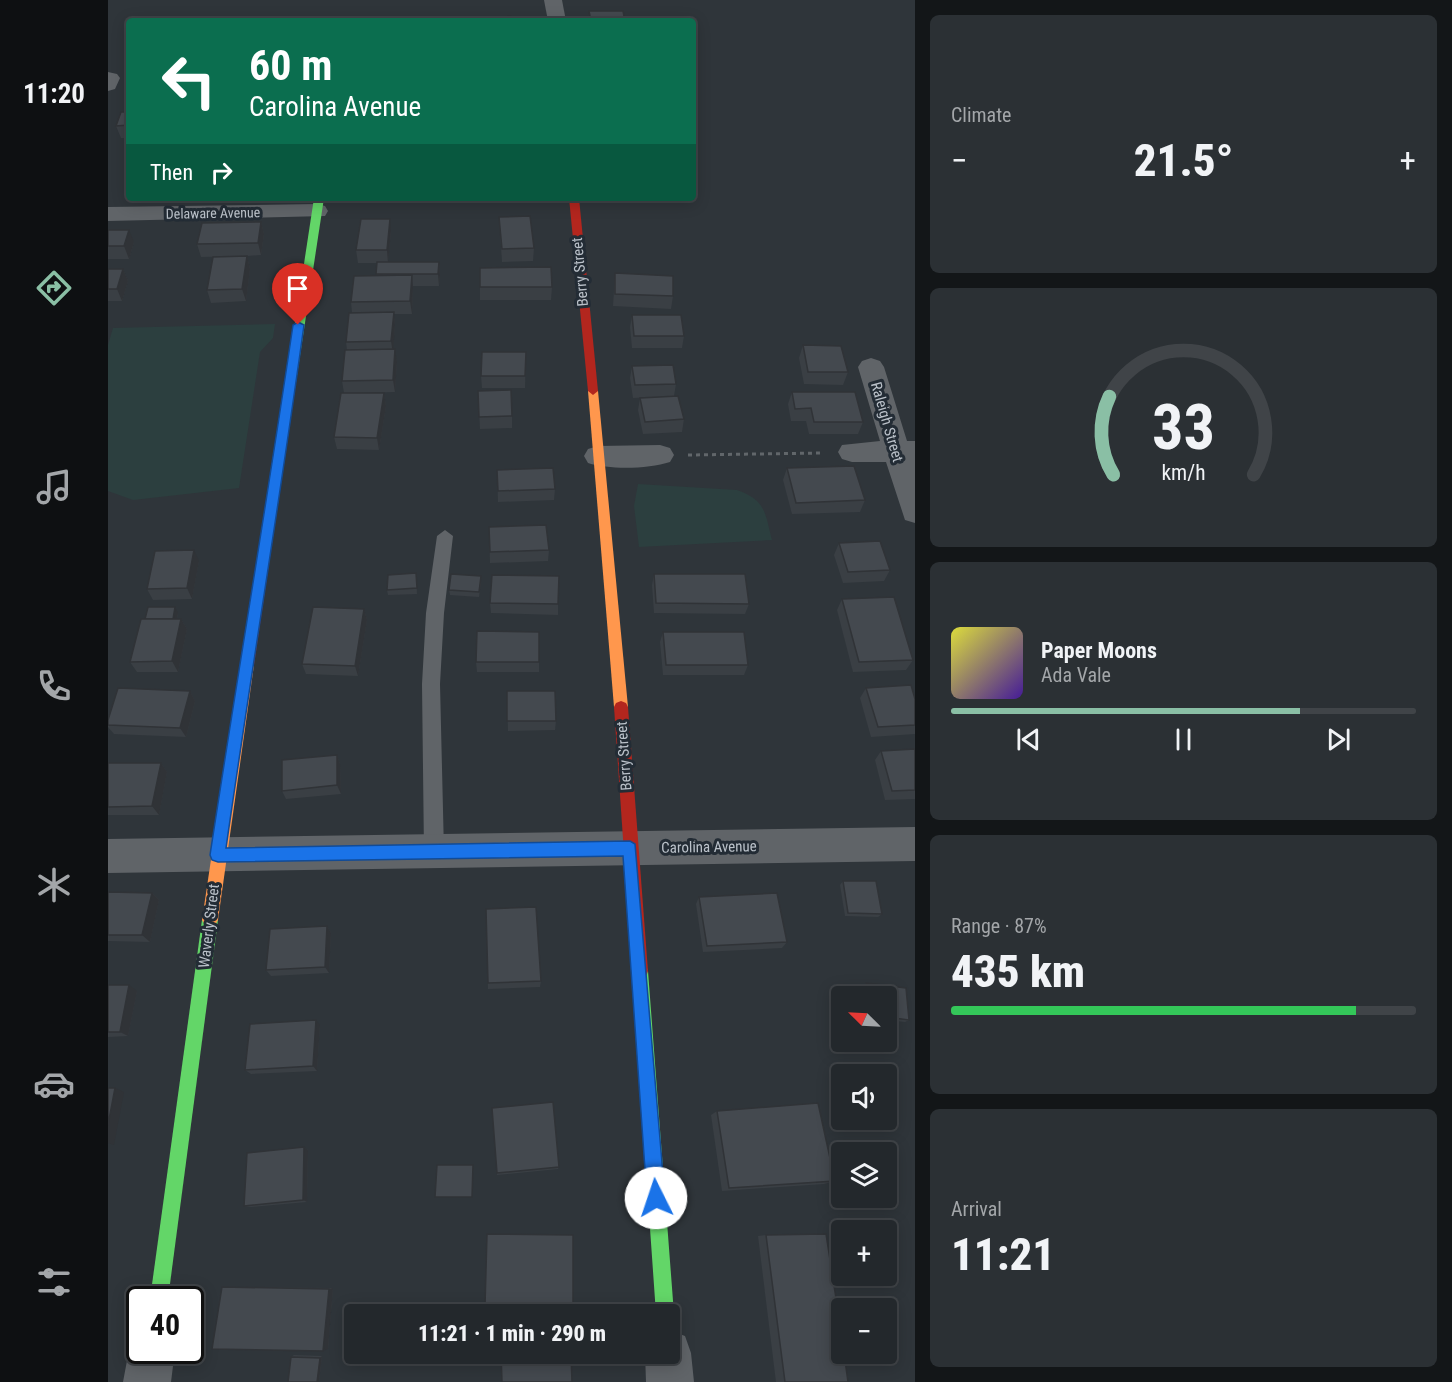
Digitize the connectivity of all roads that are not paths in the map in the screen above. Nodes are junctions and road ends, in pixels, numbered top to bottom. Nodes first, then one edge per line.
1 (553, 0) edge
2 (556, 18) edge
3 (574, 201) edge
4 (318, 205) edge
5 (108, 214) edge
6 (871, 367) dead end
7 (905, 451) edge
8 (852, 452) road end
9 (660, 455) road end
10 (598, 456) junction
11 (915, 512) edge
12 (444, 536) dead end
13 (915, 844) edge
14 (630, 849) junction
15 (434, 852) junction
16 (218, 855) junction
17 (108, 856) edge
18 (161, 1286) edge
19 (664, 1304) edge
20 (150, 1364) edge
21 (669, 1364) edge
22 (147, 1382) edge
23 (670, 1382) edge

1 - 2 street
3 - 10 street, Berry Street
4 - 5 street, Delaware Avenue
4 - 16 street, Waverly Street
6 - 7 street, Raleigh Street
7 - 8 street
7 - 11 street, Raleigh Street
9 - 10 street
10 - 14 street, Berry Street
12 - 15 lane
13 - 14 street, Carolina Avenue
14 - 15 street, Carolina Avenue
14 - 19 street, Berry Street
15 - 16 street, Carolina Avenue
16 - 17 street, Carolina Avenue
16 - 18 street, Waverly Street
20 - 22 street
21 - 23 street

